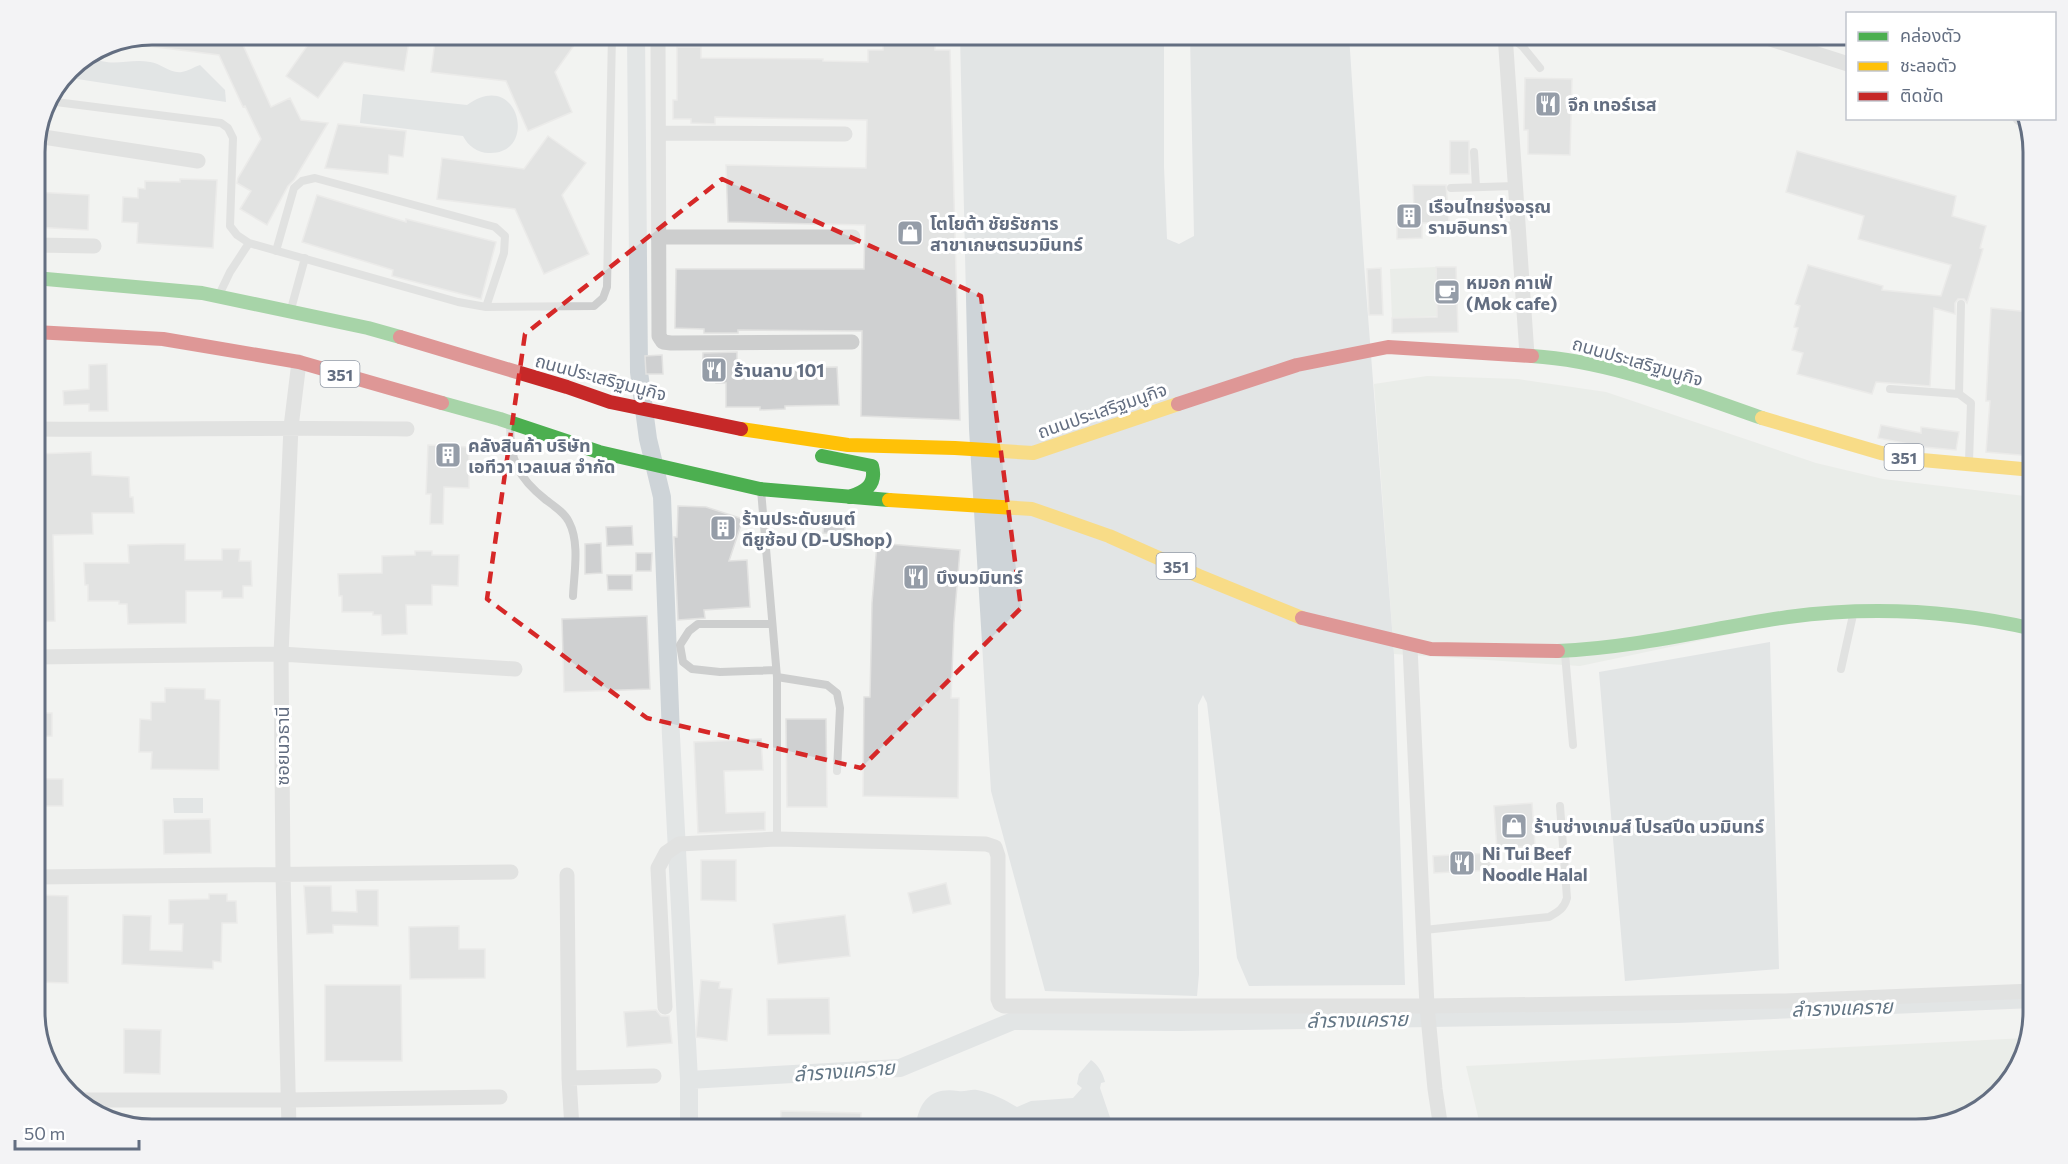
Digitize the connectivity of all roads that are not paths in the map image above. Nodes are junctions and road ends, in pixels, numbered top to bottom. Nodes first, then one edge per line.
1 (612, 45) edge
2 (658, 45) edge
3 (1507, 45) edge
4 (1520, 45) edge
5 (1789, 45) edge
6 (1846, 63) edge
7 (1540, 68) dead end
8 (57, 102) edge
9 (659, 133) junction
10 (845, 134) dead end
11 (46, 137) edge
12 (1474, 152) dead end
13 (198, 161) dead end
14 (1515, 186) junction
15 (1476, 187) junction
16 (1451, 188) dead end
17 (1518, 225) junction
18 (1458, 228) dead end
19 (658, 237) junction
20 (853, 237) dead end
21 (249, 243) junction
22 (45, 245) edge
23 (94, 246) dead end
24 (276, 251) junction
25 (304, 258) junction
26 (45, 279) edge
27 (219, 296) junction
28 (1961, 304) dead end
29 (486, 307) junction
30 (291, 312) junction
31 (45, 333) edge
32 (852, 342) dead end
33 (1527, 355) junction
34 (299, 362) junction
35 (1890, 389) dead end
36 (1959, 394) junction
37 (510, 422) junction
38 (291, 427) junction
39 (45, 429) edge
40 (407, 429) dead end
41 (722, 439) dead end
42 (744, 444) dead end
43 (813, 455) dead end
44 (1969, 465) junction
45 (2023, 469) edge
46 (760, 489) junction
47 (849, 497) junction
48 (573, 596) dead end
49 (1854, 611) junction
50 (772, 624) junction
51 (2023, 627) edge
52 (1406, 644) junction
53 (1564, 649) junction
54 (281, 654) junction
55 (45, 657) edge
56 (515, 669) dead end
57 (1841, 669) dead end
58 (777, 673) junction
59 (1573, 745) dead end
60 (837, 771) dead end
61 (1560, 806) dead end
62 (777, 839) junction
63 (511, 872) dead end
64 (283, 873) junction
65 (567, 875) dead end
66 (45, 877) edge
67 (1424, 930) junction
68 (2023, 991) edge
69 (665, 1007) dead end
70 (1428, 1016) junction
71 (654, 1076) dead end
72 (569, 1078) junction
73 (500, 1097) dead end
74 (92, 1100) edge
75 (290, 1100) junction
76 (290, 1119) edge
77 (571, 1119) edge
78 (1440, 1119) edge

1 - 29 lane
2 - 9 street
3 - 14 street
4 - 7 lane
5 - 6 street
8 - 21 lane
9 - 10 street
9 - 19 street
11 - 13 street
12 - 15 lane
14 - 15 lane
14 - 17 street
15 - 16 lane
17 - 18 lane
17 - 33 street
19 - 20 street
19 - 32 street
21 - 24 lane
21 - 27 lane
22 - 23 street
24 - 25 lane
24 - 29 lane
25 - 29 lane
25 - 30 lane
26 - 27 main road, ถนนประเสริฐมนูกิจ / 351
27 - 30 main road, ถนนประเสริฐมนูกิจ / 351
28 - 36 lane
30 - 33 main road, ถนนประเสริฐมนูกิจ / 351
31 - 34 main road, 351
33 - 44 main road, ถนนประเสริฐมนูกิจ / 351
34 - 37 main road, 351
34 - 38 street, ซอยนวธานี
35 - 36 lane
36 - 44 lane
37 - 46 main road, 351
37 - 48 lane
38 - 39 street
38 - 40 street
38 - 54 street, ซอยนวธานี
41 - 42 main road
43 - 47 main road
44 - 45 main road, ถนนประเสริฐมนูกิจ / 351
46 - 47 main road, 351
46 - 50 lane
47 - 52 main road, 351
49 - 51 main road, 351
49 - 53 main road, 351
49 - 57 lane
50 - 58 lane
50 - 58 lane
52 - 53 main road, 351
52 - 67 street
53 - 59 lane
54 - 55 street
54 - 56 street
54 - 64 street, ซอยนวธานี
58 - 60 lane
58 - 62 lane
61 - 67 lane
62 - 69 street
62 - 70 street
63 - 64 street
64 - 66 street
64 - 75 street, ซอยนวธานี
65 - 72 street
67 - 70 street
68 - 70 street
70 - 78 street
71 - 72 street
72 - 77 street
73 - 75 street
74 - 75 street
75 - 76 street, ซอยนวธานี

